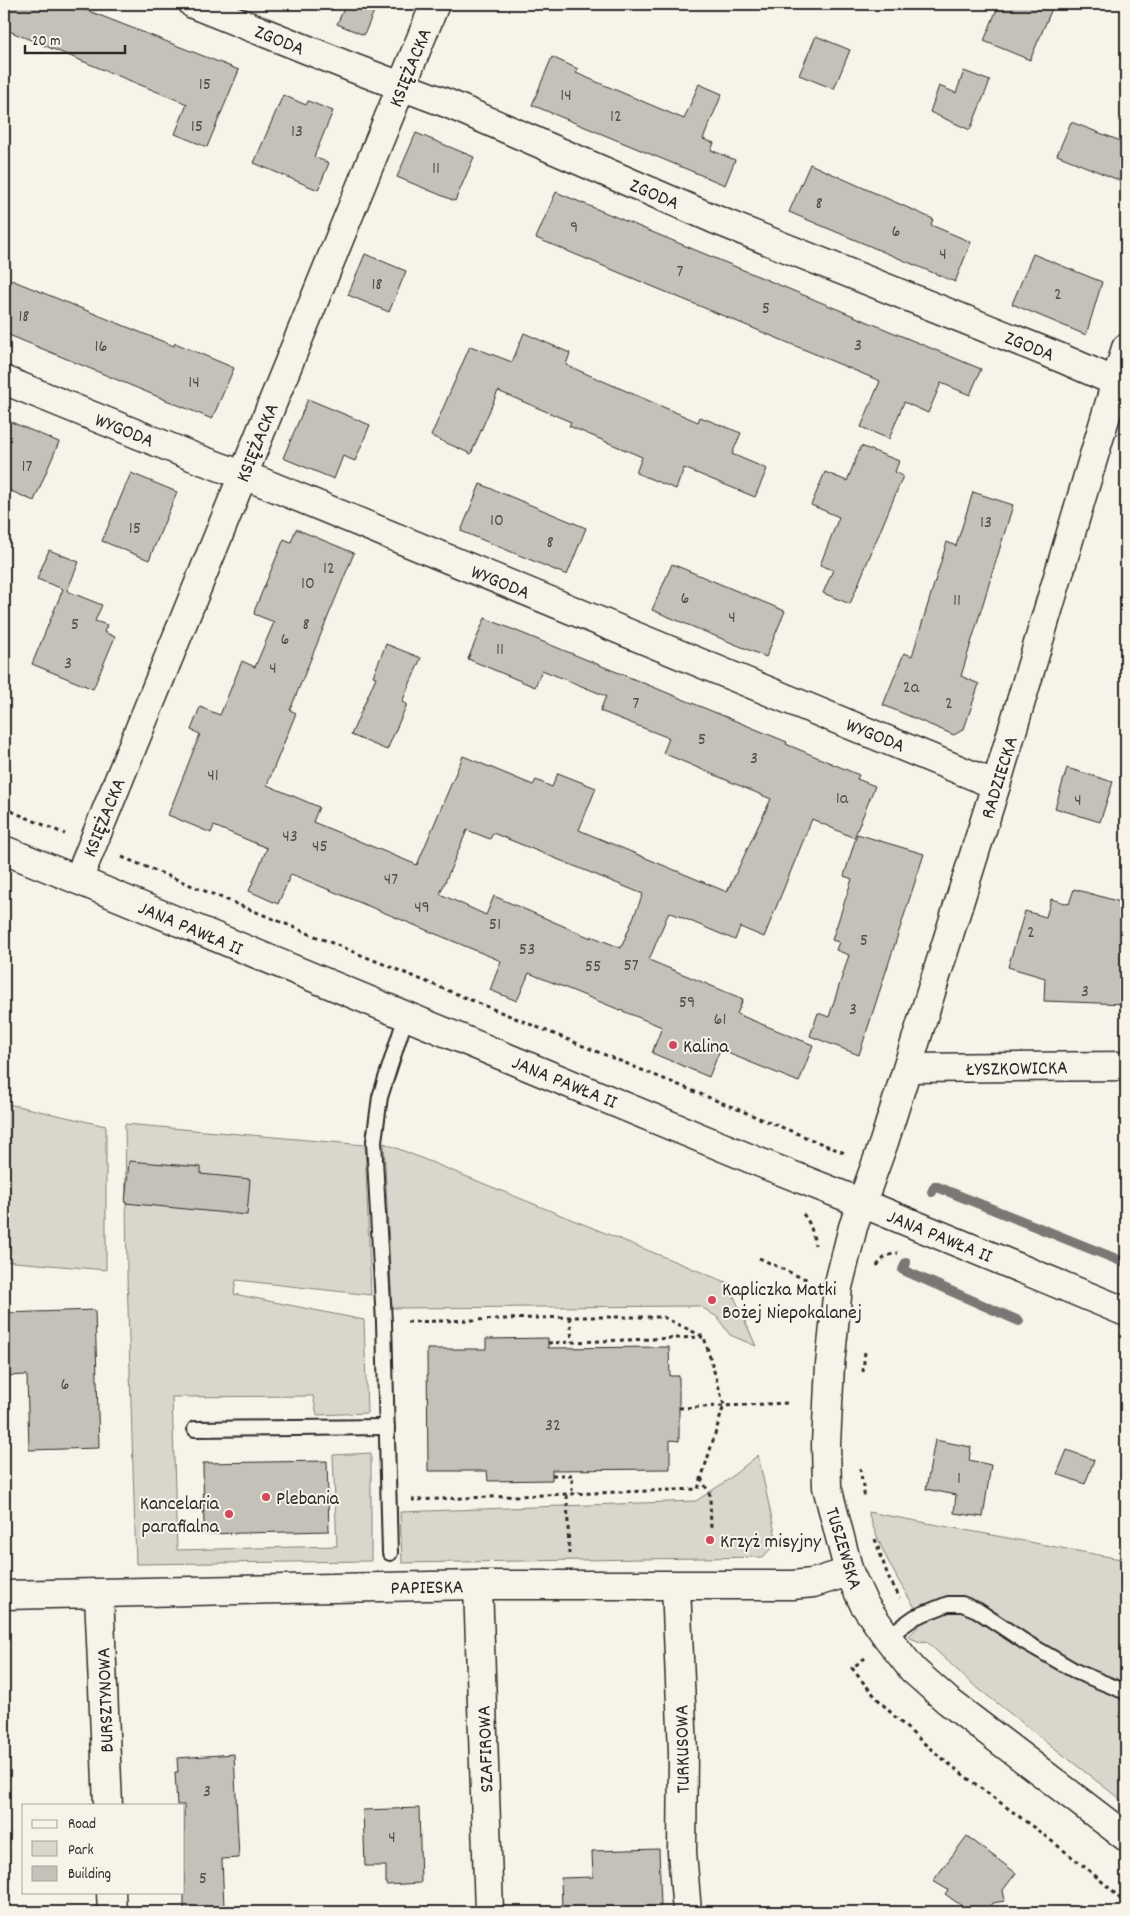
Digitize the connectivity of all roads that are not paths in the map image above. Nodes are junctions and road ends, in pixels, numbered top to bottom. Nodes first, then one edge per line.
1 (193, 4) edge
2 (435, 4) edge
3 (401, 87) junction
4 (1126, 348) edge
5 (4, 380) edge
6 (1116, 382) junction
7 (243, 476) junction
8 (996, 785) junction
9 (4, 850) edge
10 (78, 880) junction
11 (406, 1016) junction
12 (1126, 1066) edge
13 (908, 1068) junction
14 (862, 1203) junction
15 (1126, 1312) edge
16 (387, 1427) junction
17 (195, 1429) dead end
18 (390, 1553) dead end
19 (849, 1572) junction
20 (478, 1585) junction
21 (676, 1586) junction
22 (99, 1594) junction
23 (4, 1595) edge
24 (888, 1639) junction
25 (1126, 1692) edge
26 (108, 1804) edge
27 (1126, 1837) edge
28 (111, 1894) edge
29 (112, 1912) edge
30 (489, 1912) edge
31 (686, 1912) edge

1 - 3 street, ZGODA
2 - 3 street, KSIĘŻACKA
3 - 6 street, ZGODA
3 - 7 street, KSIĘŻACKA
4 - 6 street, RADZIECKA
5 - 7 street, WYGODA
6 - 8 street, RADZIECKA
7 - 8 street, WYGODA
7 - 10 street, KSIĘŻACKA
8 - 13 street, RADZIECKA
9 - 10 street, JANA PAWŁA II
10 - 11 street, JANA PAWŁA II
11 - 14 street, JANA PAWŁA II
11 - 16 lane
12 - 13 street, ŁYSZKOWICKA
13 - 14 street, RADZIECKA
14 - 15 street, JANA PAWŁA II
14 - 19 street, TUSZEWSKA
16 - 17 lane
16 - 18 lane
19 - 21 street, PAPIESKA
19 - 24 street, TUSZEWSKA
20 - 21 street, PAPIESKA
20 - 22 street, PAPIESKA
20 - 30 street, SZAFIROWA
21 - 31 street, TURKUSOWA
22 - 23 street, PAPIESKA
22 - 26 street, BURSZTYNOWA
24 - 25 lane
24 - 27 street, TUSZEWSKA
28 - 29 street

